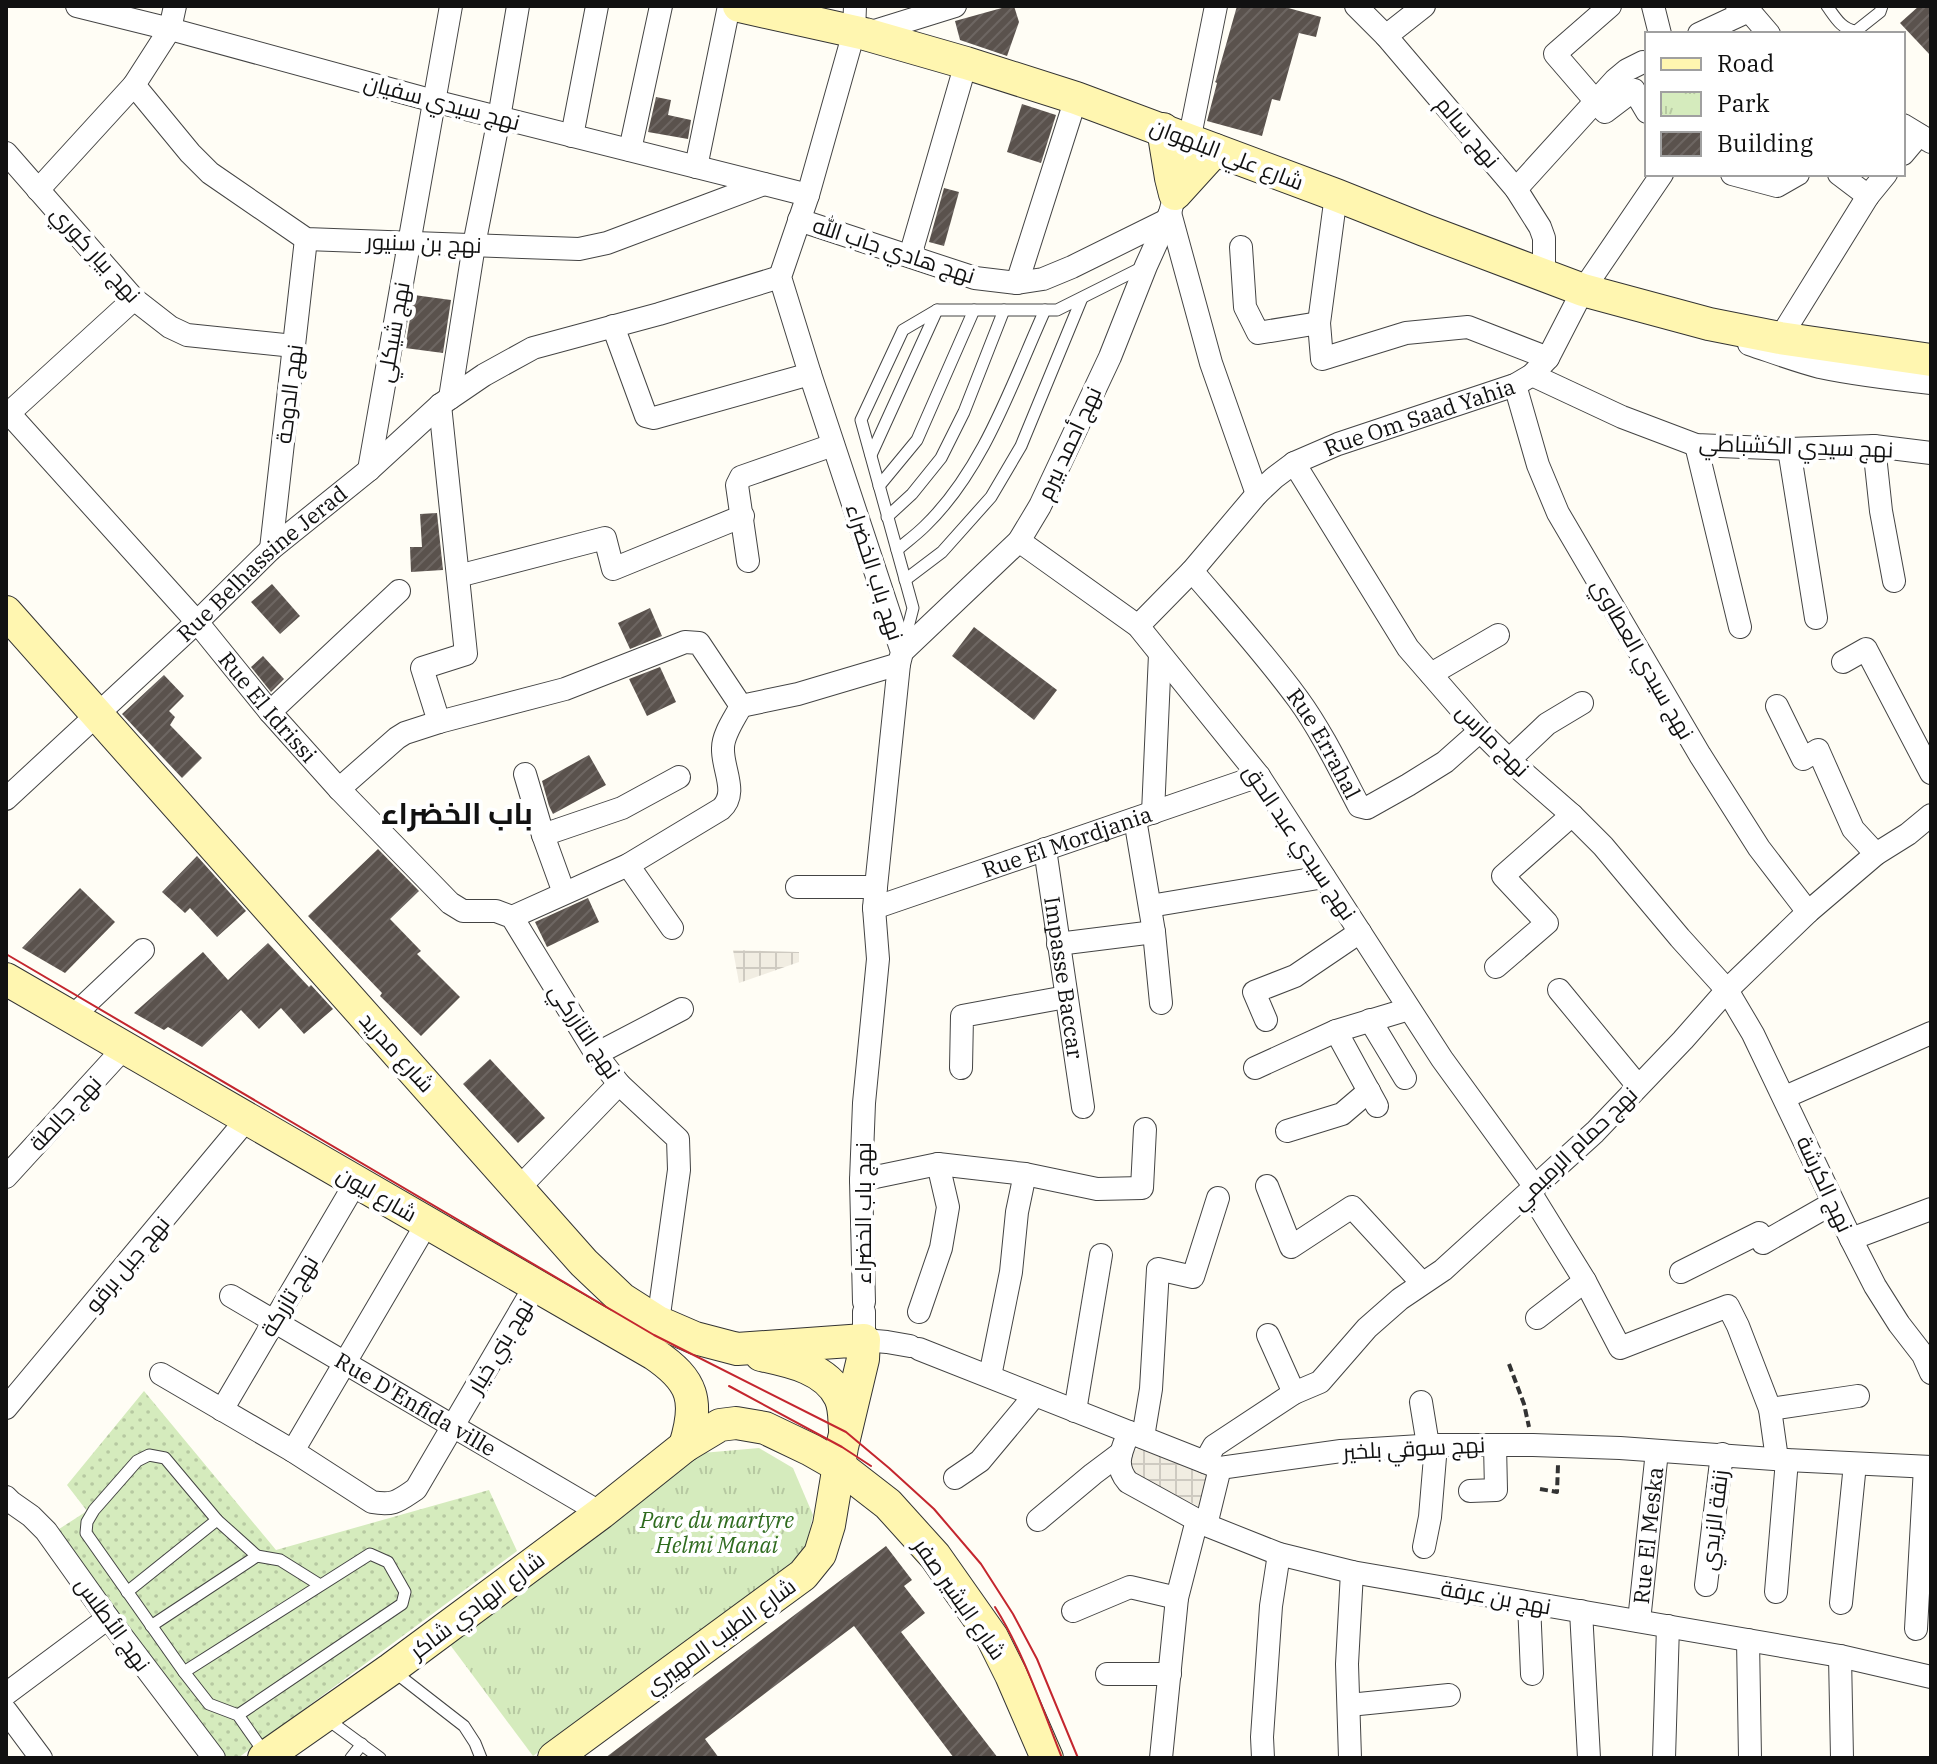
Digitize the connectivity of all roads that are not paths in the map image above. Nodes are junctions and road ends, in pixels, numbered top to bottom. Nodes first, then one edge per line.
1 (77, 6) edge
2 (175, 6) edge
3 (451, 6) edge
4 (518, 6) edge
5 (597, 6) edge
6 (661, 6) edge
7 (729, 6) edge
8 (739, 6) edge
9 (955, 6) edge
10 (1216, 6) edge
11 (1356, 6) edge
12 (1424, 6) edge
13 (1610, 6) edge
14 (1653, 6) edge
15 (1827, 6) edge
16 (1882, 6) edge
17 (1742, 9) edge
18 (858, 24) edge
19 (170, 29) junction
20 (1660, 32) edge
21 (1702, 32) edge
22 (1756, 32) edge
23 (1767, 32) edge
24 (1386, 36) junction
25 (966, 63) junction
26 (1645, 64) edge
27 (134, 85) junction
28 (1076, 98) junction
29 (434, 101) junction
30 (1596, 101) junction
31 (1645, 109) edge
32 (499, 118) junction
33 (1918, 134) edge
34 (572, 136) junction
35 (1189, 140) junction
36 (630, 150) junction
37 (1905, 151) edge
38 (6, 153) edge
39 (696, 167) junction
40 (1661, 176) edge
41 (1735, 176) edge
42 (1794, 176) edge
43 (1842, 176) edge
44 (1884, 176) edge
45 (764, 184) junction
46 (1516, 189) junction
47 (38, 190) junction
48 (808, 195) junction
49 (1336, 195) junction
50 (1868, 196) junction
51 (1171, 209) junction
52 (799, 220) junction
53 (306, 239) junction
54 (408, 242) junction
55 (474, 245) junction
56 (1241, 247) dead end
57 (910, 256) junction
58 (1146, 266) junction
59 (1544, 275) junction
60 (780, 277) junction
61 (1017, 283) junction
62 (1583, 290) junction
63 (1082, 298) junction
64 (134, 299) junction
65 (937, 310) junction
66 (974, 310) junction
67 (1004, 310) junction
68 (1045, 310) junction
69 (1319, 323) junction
70 (1709, 324) junction
71 (613, 326) junction
72 (1780, 338) junction
73 (294, 346) junction
74 (1548, 358) junction
75 (1931, 360) edge
76 (810, 374) junction
77 (1524, 380) junction
78 (1931, 383) edge
79 (445, 401) junction
80 (7, 412) edge
81 (833, 445) junction
82 (1696, 445) junction
83 (1874, 446) junction
84 (1789, 449) junction
85 (1931, 453) edge
86 (871, 455) junction
87 (1294, 463) junction
88 (369, 470) junction
89 (879, 486) junction
90 (1257, 494) junction
91 (743, 516) junction
92 (887, 517) junction
93 (1019, 541) junction
94 (271, 549) junction
95 (897, 550) junction
96 (748, 561) dead end
97 (1192, 571) junction
98 (458, 576) junction
99 (905, 580) junction
100 (1894, 581) dead end
101 (399, 591) dead end
102 (6, 612) edge
103 (1816, 618) dead end
104 (197, 622) junction
105 (1138, 626) junction
106 (1740, 627) dead end
107 (1498, 635) dead end
108 (1160, 654) junction
109 (900, 658) junction
110 (1843, 662) dead end
111 (1431, 674) junction
112 (1582, 703) dead end
113 (741, 706) junction
114 (1777, 706) dead end
115 (270, 712) junction
116 (97, 713) junction
117 (439, 722) junction
118 (1480, 731) junction
119 (1509, 760) junction
120 (1931, 773) edge
121 (525, 774) dead end
122 (1259, 776) junction
123 (679, 777) dead end
124 (339, 789) junction
125 (6, 799) edge
126 (1572, 815) junction
127 (1931, 815) edge
128 (1144, 816) junction
129 (543, 835) junction
130 (1045, 849) junction
131 (1876, 854) junction
132 (628, 865) junction
133 (1324, 877) junction
134 (797, 887) dead end
135 (564, 893) junction
136 (875, 898) junction
137 (1150, 906) junction
138 (1808, 912) junction
139 (512, 917) junction
140 (672, 928) dead end
141 (1154, 932) junction
142 (1360, 932) junction
143 (1058, 944) junction
144 (143, 950) dead end
145 (1496, 967) dead end
146 (6, 979) edge
147 (1559, 990) dead end
148 (1727, 990) junction
149 (1066, 997) junction
150 (1161, 1003) dead end
151 (682, 1009) dead end
152 (1409, 1009) junction
153 (72, 1017) junction
154 (1266, 1020) dead end
155 (1370, 1020) junction
156 (1336, 1031) junction
157 (1931, 1033) edge
158 (124, 1048) junction
159 (596, 1054) junction
160 (961, 1068) dead end
161 (1255, 1068) dead end
162 (1405, 1078) dead end
163 (619, 1084) junction
164 (1638, 1086) junction
165 (1785, 1097) junction
166 (1083, 1107) dead end
167 (247, 1119) junction
168 (1145, 1129) dead end
169 (1287, 1131) dead end
170 (938, 1164) junction
171 (1025, 1174) junction
172 (6, 1177) edge
173 (861, 1180) junction
174 (356, 1182) junction
175 (1267, 1186) dead end
176 (518, 1189) junction
177 (1532, 1190) junction
178 (1218, 1198) dead end
179 (1833, 1203) junction
180 (1931, 1209) edge
181 (427, 1223) junction
182 (1851, 1239) junction
183 (1101, 1255) dead end
184 (1681, 1272) dead end
185 (1585, 1281) junction
186 (1422, 1283) junction
187 (535, 1286) junction
188 (231, 1296) dead end
189 (919, 1312) dead end
190 (864, 1318) junction
191 (1537, 1318) dead end
192 (274, 1321) junction
193 (658, 1322) junction
194 (1268, 1335) dead end
195 (737, 1349) junction
196 (345, 1363) junction
197 (1931, 1373) edge
198 (161, 1374) dead end
199 (990, 1376) junction
200 (1294, 1393) junction
201 (1035, 1395) junction
202 (1858, 1396) dead end
203 (1421, 1402) dead end
204 (6, 1408) edge
205 (1770, 1409) junction
206 (222, 1410) junction
207 (1075, 1411) junction
208 (453, 1426) junction
209 (846, 1432) junction
210 (1131, 1441) junction
211 (1432, 1445) junction
212 (1495, 1445) junction
213 (685, 1446) junction
214 (293, 1451) junction
215 (1657, 1451) junction
216 (1722, 1454) junction
217 (1782, 1460) junction
218 (1855, 1464) junction
219 (1212, 1465) junction
220 (839, 1466) junction
221 (1928, 1467) edge
222 (955, 1478) dead end
223 (1470, 1491) dead end
224 (8, 1501) edge
225 (601, 1513) junction
226 (217, 1520) junction
227 (1038, 1520) dead end
228 (1202, 1523) junction
229 (1424, 1547) dead end
230 (1279, 1554) junction
231 (257, 1556) junction
232 (1352, 1572) junction
233 (320, 1585) junction
234 (1706, 1585) dead end
235 (127, 1592) junction
236 (1776, 1592) dead end
237 (1177, 1598) junction
238 (1529, 1603) junction
239 (1841, 1603) dead end
240 (1073, 1611) dead end
241 (1581, 1611) junction
242 (108, 1618) junction
243 (1639, 1621) junction
244 (151, 1626) junction
245 (1668, 1626) junction
246 (1916, 1629) dead end
247 (1748, 1640) junction
248 (1840, 1656) junction
249 (391, 1669) junction
250 (184, 1672) junction
251 (1107, 1674) dead end
252 (1170, 1674) junction
253 (1532, 1674) dead end
254 (1931, 1678) edge
255 (6, 1694) edge
256 (1449, 1695) dead end
257 (1349, 1705) junction
258 (6, 1711) edge
259 (238, 1715) junction
260 (323, 1716) junction
261 (362, 1744) junction
262 (279, 1752) edge
263 (41, 1758) edge
264 (214, 1758) edge
265 (351, 1758) edge
266 (380, 1758) edge
267 (481, 1758) edge
268 (554, 1758) edge
269 (1047, 1758) edge
270 (1161, 1758) edge
271 (1263, 1758) edge
272 (1350, 1758) edge
273 (1589, 1758) edge
274 (1664, 1758) edge
275 (1750, 1758) edge
276 (1842, 1758) edge

1 - 19 street, نهج سيدي سفيان
2 - 19 street
3 - 29 street, نهج شيكلي
4 - 32 street
5 - 34 street
6 - 36 street
7 - 39 street
8 - 18 street, شارع علي البلهوان
9 - 18 street
10 - 35 street
11 - 24 street, نهج سالم
12 - 24 street
13 - 30 street
14 - 20 street
15 - 16 lane
17 - 21 street
17 - 22 street
17 - 23 street
18 - 25 street, شارع علي البلهوان
18 - 48 street
19 - 27 street
19 - 29 street, نهج سيدي سفيان
24 - 46 street, نهج سالم
25 - 28 street, شارع علي البلهوان
25 - 57 street
26 - 30 street
27 - 47 street
27 - 53 street
28 - 35 street, شارع علي البلهوان
28 - 61 street
29 - 32 street, نهج سيدي سفيان
29 - 54 street, نهج شيكلي
30 - 31 street
30 - 46 street
32 - 34 street, نهج سيدي سفيان
32 - 55 street
33 - 37 street
34 - 36 street, نهج سيدي سفيان
35 - 49 street, شارع علي البلهوان
35 - 51 street
35 - 51 street
36 - 39 street, نهج سيدي سفيان
38 - 47 street, نهج بيار كوري
39 - 45 street, نهج سيدي سفيان
40 - 62 street, Rue Om Saad Yahia
41 - 42 street
43 - 50 street
44 - 50 street
45 - 48 street, نهج سيدي سفيان
45 - 55 street, نهج بن سنيور
46 - 59 street, نهج سالم
47 - 64 street, نهج بيار كوري
48 - 52 street
49 - 59 street, شارع علي البلهوان
49 - 69 street
50 - 72 street
51 - 58 street, نهج أحمد بيرم
51 - 61 street, نهج هادي جاب الله
51 - 90 street
52 - 57 street, نهج هادي جاب الله
52 - 60 street
53 - 54 street, نهج بن سنيور
53 - 73 street, نهج الدوحة
54 - 55 street, نهج بن سنيور
54 - 88 street, نهج شيكلي
55 - 79 street
56 - 69 street
57 - 61 street, نهج هادي جاب الله
58 - 63 lane
58 - 93 street, نهج أحمد بيرم
59 - 62 street, شارع علي البلهوان
60 - 71 street, Rue Belhassine Jerad
60 - 76 street, نهج باب الخضراء
62 - 70 street, شارع علي البلهوان
62 - 74 street, Rue Om Saad Yahia
63 - 68 lane
63 - 99 lane
64 - 73 street, نهج بيار كوري
64 - 80 street
65 - 66 lane
65 - 86 lane
65 - 86 lane
66 - 67 lane
66 - 89 lane
67 - 68 lane
67 - 92 lane
68 - 95 lane
69 - 74 street
70 - 72 street, شارع علي البلهوان
70 - 78 street, شارع علي البلهوان
71 - 76 street
71 - 79 street, Rue Belhassine Jerad
72 - 75 street, شارع علي البلهوان
73 - 94 street, نهج الدوحة
74 - 77 street, Rue Om Saad Yahia
76 - 81 street, نهج باب الخضراء
77 - 82 street, نهج سيدي الكشباطي
77 - 87 street, Rue Om Saad Yahia
77 - 138 street, نهج سيدي العطاوي
79 - 88 street, Rue Belhassine Jerad
79 - 98 street
80 - 104 street, Rue El Idrissi
81 - 91 street
81 - 109 street, نهج باب الخضراء
82 - 84 street, نهج سيدي الكشباطي
82 - 106 street
83 - 84 street, نهج سيدي الكشباطي
83 - 85 street, نهج سيدي الكشباطي
83 - 100 street
84 - 103 street
86 - 89 lane
87 - 90 street, Rue Om Saad Yahia
87 - 111 street, نهج مارس
88 - 94 street, Rue Belhassine Jerad
89 - 92 lane
90 - 97 street, Rue Om Saad Yahia
91 - 96 street
91 - 98 street
92 - 95 lane
93 - 105 street, نهج سيدي عبد الحق
93 - 109 street, نهج أحمد بيرم
94 - 104 street, Rue Belhassine Jerad
95 - 99 lane
97 - 105 street, Rue Om Saad Yahia
97 - 118 street, Rue Errahal
98 - 117 street
99 - 109 lane
101 - 115 street
102 - 116 street, شارع مدريد
104 - 115 street, Rue El Idrissi
104 - 116 street, Rue Belhassine Jerad
105 - 108 street, نهج سيدي عبد الحق
107 - 111 street
108 - 122 street, نهج سيدي عبد الحق
108 - 128 street
109 - 113 street
109 - 136 street, نهج باب الخضراء
110 - 120 street
111 - 118 street, نهج مارس
112 - 119 street
113 - 117 street
113 - 132 street
114 - 131 street
115 - 124 street, Rue El Idrissi
116 - 125 street, Rue Belhassine Jerad
116 - 176 street, شارع مدريد
117 - 124 street
118 - 119 street, نهج مارس
119 - 126 street, نهج مارس
121 - 129 street
122 - 128 street, Rue El Mordjania
122 - 133 street, نهج سيدي عبد الحق
123 - 129 street
124 - 139 street
126 - 145 street
126 - 148 street, نهج مارس
127 - 131 street, نهج حمام الرميمي
128 - 130 street, Rue El Mordjania
128 - 137 street
129 - 135 street
130 - 136 street, Rue El Mordjania
130 - 143 street, Impasse Baccar
131 - 138 street, نهج حمام الرميمي
132 - 135 street
132 - 140 street
133 - 137 street
133 - 142 street, نهج سيدي عبد الحق
134 - 136 street, Rue El Mordjania
135 - 139 street
136 - 173 street, نهج باب الخضراء
137 - 141 street
138 - 148 street, نهج حمام الرميمي
139 - 159 street, نهج التازركي
141 - 143 street
141 - 150 street
142 - 152 street, نهج سيدي عبد الحق
142 - 154 street
143 - 149 street, Impasse Baccar
144 - 153 street
146 - 153 street, شارع ليون
147 - 164 street
148 - 164 street, نهج حمام الرميمي
148 - 165 street, نهج الكرشة
149 - 160 street
149 - 166 street, Impasse Baccar
151 - 159 street
152 - 155 street
152 - 177 street, نهج سيدي عبد الحق
153 - 158 street, شارع ليون
155 - 156 street
155 - 162 street
156 - 161 street
156 - 169 street
157 - 165 street
158 - 167 street, شارع ليون
158 - 172 street, نهج جالطة
159 - 163 street, نهج التازركي
163 - 176 street
163 - 193 street, نهج التازركي
164 - 177 street, نهج حمام الرميمي
165 - 179 street, نهج الكرشة
167 - 174 street, شارع ليون
167 - 204 street, نهج جبل برقو
168 - 171 street
170 - 171 street
170 - 173 street
170 - 189 street
171 - 199 street
173 - 190 street, نهج باب الخضراء
174 - 181 street, شارع ليون
174 - 192 street, نهج تازركة
175 - 186 street
176 - 193 street, شارع مدريد
177 - 185 street, نهج سيدي عبد الحق
177 - 186 street, نهج حمام الرميمي
178 - 210 street
179 - 182 street, نهج الكرشة
179 - 184 street
180 - 182 street
181 - 187 street, شارع ليون
181 - 196 street
182 - 197 street, نهج الكرشة
183 - 207 street
185 - 191 street
185 - 205 street, نهج سيدي عبد الحق
186 - 200 street, نهج حمام الرميمي
187 - 208 street, نهج بني خيار
187 - 213 street, شارع ليون
188 - 192 street, Rue D'Enfida ville
190 - 195 street, شارع مدريد
190 - 199 street, نهج سوقي بلخير
190 - 209 street, شارع الطيب المهيري
192 - 196 street, Rue D'Enfida ville
192 - 206 street, نهج تازركة
193 - 195 street, شارع مدريد
194 - 200 street
195 - 209 street
196 - 208 street, Rue D'Enfida ville
196 - 214 street
198 - 206 street
199 - 201 street, نهج سوقي بلخير
200 - 219 street, نهج حمام الرميمي
201 - 207 street, نهج سوقي بلخير
201 - 222 street
202 - 205 street
203 - 211 street
205 - 217 street
206 - 214 street
207 - 210 street, نهج سوقي بلخير
208 - 214 street, نهج بني خيار
208 - 225 street, Rue D'Enfida ville
209 - 220 street, شارع الطيب المهيري
210 - 219 street, نهج سوقي بلخير
210 - 227 street
210 - 228 street, نهج بن عرفة
211 - 212 street, نهج سوقي بلخير
211 - 219 street, نهج سوقي بلخير
211 - 229 street
212 - 215 street, نهج سوقي بلخير
212 - 223 street
213 - 220 street, شارع البشير صفر
213 - 225 street, شارع الهادي شاكر
215 - 216 street, نهج سوقي بلخير
215 - 243 street, Rue El Meska
216 - 217 street, نهج سوقي بلخير
216 - 234 street, زنقة الزيدي
217 - 218 street, نهج سوقي بلخير
217 - 236 street
218 - 221 street, نهج سوقي بلخير
218 - 239 street
219 - 228 street
220 - 268 street, شارع الطيب المهيري
220 - 269 street, شارع البشير صفر
221 - 246 street
224 - 242 street, نهج الأطلس
225 - 249 street, شارع الهادي شاكر
226 - 231 lane
226 - 235 lane
226 - 235 lane
228 - 230 street, نهج بن عرفة
228 - 237 street
230 - 232 street, نهج بن عرفة
230 - 271 street
231 - 233 lane
231 - 244 lane
232 - 238 street, نهج بن عرفة
232 - 257 street
233 - 250 lane
233 - 259 lane
235 - 244 lane
237 - 240 street
237 - 252 street
238 - 241 street, نهج بن عرفة
238 - 253 street
241 - 243 street, نهج بن عرفة
241 - 273 street
242 - 255 street
242 - 264 street, نهج الأطلس
243 - 245 street, نهج بن عرفة
244 - 250 lane
245 - 247 street, نهج بن عرفة
245 - 274 street
247 - 248 street, نهج بن عرفة
247 - 275 street
248 - 254 street, نهج بن عرفة
248 - 276 street
249 - 260 street, شارع الهادي شاكر
249 - 267 lane
250 - 259 lane
251 - 252 street
252 - 270 street
256 - 257 street
257 - 272 street
258 - 263 street
259 - 262 lane
260 - 261 lane
260 - 262 street, شارع الهادي شاكر
261 - 265 lane
261 - 266 lane

